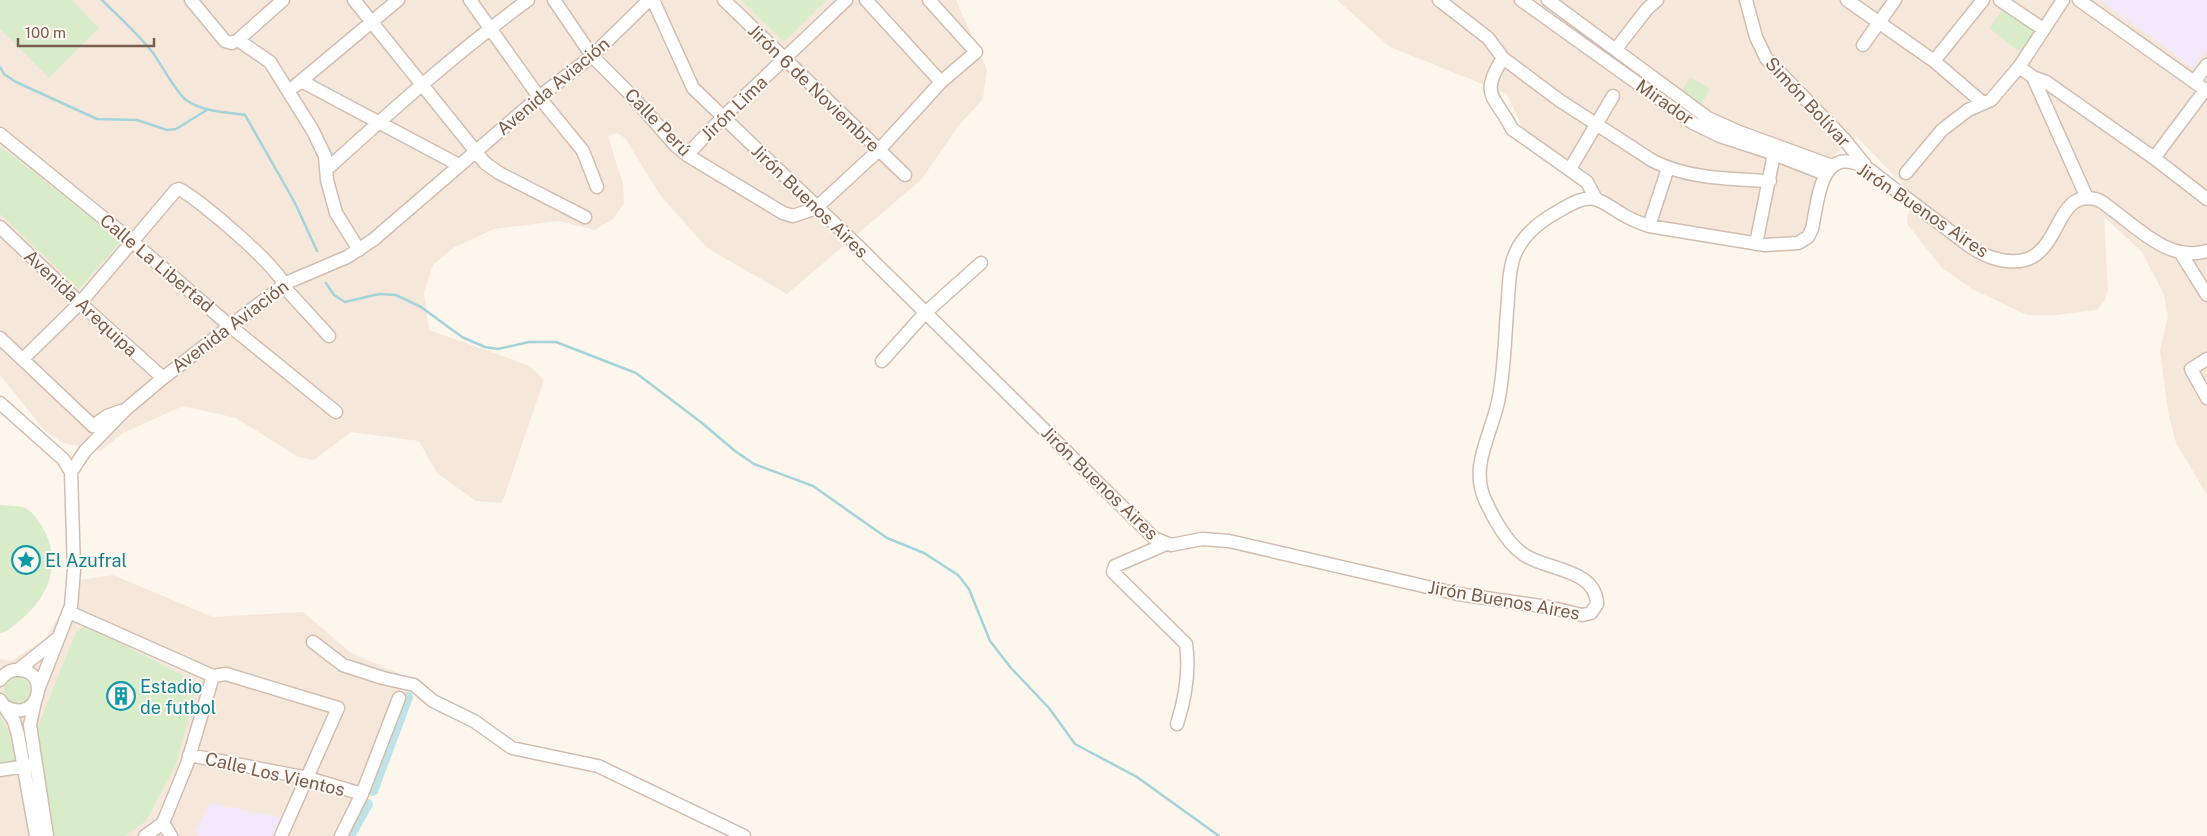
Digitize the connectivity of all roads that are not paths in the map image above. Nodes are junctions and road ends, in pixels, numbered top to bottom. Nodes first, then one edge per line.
1 (191, 0) edge
2 (283, 0) edge
3 (354, 0) edge
4 (398, 0) edge
5 (470, 0) edge
6 (528, 0) edge
7 (554, 0) edge
8 (648, 0) edge
9 (653, 0) edge
10 (724, 0) edge
11 (846, 0) edge
12 (866, 0) edge
13 (929, 0) edge
14 (1439, 0) edge
15 (1520, 0) edge
16 (1548, 0) edge
17 (1657, 0) edge
18 (1746, 0) edge
19 (1847, 0) edge
20 (1895, 0) edge
21 (1983, 0) edge
22 (2000, 0) edge
23 (2064, 0) edge
24 (2079, 0) edge
25 (1878, 21) junction
26 (372, 23) junction
27 (489, 28) junction
28 (2043, 29) junction
29 (238, 40) junction
30 (1862, 45) dead end
31 (1616, 50) junction
32 (592, 56) junction
33 (1503, 58) junction
34 (785, 59) junction
35 (1934, 61) junction
36 (2207, 65) edge
37 (2019, 66) junction
38 (2033, 77) junction
39 (301, 81) junction
40 (941, 82) junction
41 (2194, 82) junction
42 (423, 86) junction
43 (289, 90) junction
44 (2206, 90) edge
45 (1613, 96) dead end
46 (539, 97) junction
47 (1983, 103) junction
48 (723, 117) junction
49 (380, 122) junction
50 (1596, 124) junction
51 (0, 134) edge
52 (879, 150) junction
53 (1774, 150) junction
54 (476, 152) junction
55 (687, 155) junction
56 (2154, 158) junction
57 (459, 165) junction
58 (1668, 168) junction
59 (1570, 169) junction
60 (326, 170) junction
61 (1829, 170) junction
62 (1870, 170) junction
63 (1906, 173) dead end
64 (905, 175) dead end
65 (1770, 181) junction
66 (597, 188) dead end
67 (2088, 198) junction
68 (1596, 199) junction
69 (2207, 199) edge
70 (816, 208) junction
71 (586, 217) dead end
72 (1649, 226) junction
73 (0, 227) edge
74 (133, 242) junction
75 (1756, 244) junction
76 (359, 250) junction
77 (2207, 251) edge
78 (2180, 252) junction
79 (981, 263) dead end
80 (286, 282) junction
81 (2207, 295) edge
82 (80, 303) junction
83 (925, 314) junction
84 (230, 326) junction
85 (329, 336) dead end
86 (0, 338) edge
87 (23, 359) junction
88 (2207, 359) edge
89 (882, 361) dead end
90 (163, 378) junction
91 (2207, 398) edge
92 (0, 403) edge
93 (126, 410) junction
94 (336, 412) dead end
95 (71, 472) junction
96 (1166, 544) junction
97 (69, 612) junction
98 (60, 636) junction
99 (313, 642) dead end
100 (6, 674) edge
101 (212, 681) junction
102 (36, 696) junction
103 (399, 698) dead end
104 (3, 703) edge
105 (1177, 724) dead end
106 (189, 755) junction
107 (30, 766) junction
108 (0, 770) edge
109 (308, 778) junction
110 (362, 794) junction
111 (163, 823) junction
112 (36, 836) edge
113 (47, 836) edge
114 (145, 836) edge
115 (171, 836) edge
116 (281, 836) edge
117 (341, 836) edge
118 (744, 836) edge

1 - 29 street
2 - 29 street
3 - 26 street
4 - 26 street
5 - 27 street
6 - 27 street
7 - 32 street, Calle Perú
8 - 32 street, Avenida Aviación
9 - 48 street, Jirón Buenos Aires
10 - 34 street, Jirón 6 de Noviembre
11 - 34 street, Jirón Lima
12 - 40 street
13 - 40 street
14 - 33 street
15 - 53 street, Mirador
16 - 31 street, Mirador
17 - 31 street
18 - 62 street, Simón Bolívar
19 - 25 street
20 - 25 street
21 - 35 street
22 - 28 street
23 - 28 street
24 - 41 street
25 - 30 street
25 - 35 street
26 - 39 street
26 - 42 street
27 - 42 street
27 - 46 street
28 - 37 street
29 - 43 street
31 - 53 street, Mirador
32 - 46 street, Avenida Aviación
32 - 55 street, Calle Perú
33 - 50 street
33 - 59 street
34 - 48 street, Jirón Lima
34 - 52 street, Jirón 6 de Noviembre
35 - 47 street
36 - 41 street
37 - 38 street
37 - 47 street
38 - 56 street
38 - 67 street
39 - 43 street
39 - 49 street
40 - 52 street
41 - 44 street
42 - 49 street
42 - 54 street
43 - 60 street
44 - 56 street
45 - 50 street
46 - 54 street, Avenida Aviación
46 - 66 street
47 - 63 street
48 - 55 street, Jirón Lima
48 - 70 street, Jirón Buenos Aires
49 - 57 street
49 - 60 street
50 - 58 street
50 - 59 street
51 - 74 street, Calle La Libertad
52 - 64 street, Jirón 6 de Noviembre
52 - 70 street
53 - 61 street, Mirador
53 - 65 street
54 - 57 street, Avenida Aviación
54 - 71 street
55 - 70 street, Calle Perú
56 - 69 street
57 - 76 street, Avenida Aviación
58 - 65 street
58 - 72 street
59 - 68 street
60 - 76 street
61 - 62 street, Jirón Buenos Aires
61 - 75 street
62 - 67 street, Jirón Buenos Aires
65 - 75 street
67 - 78 street
68 - 72 street
68 - 96 street, Jirón Buenos Aires
70 - 83 street, Jirón Buenos Aires
72 - 75 street
73 - 82 street, Avenida Arequipa
74 - 80 street
74 - 82 street
74 - 84 street, Calle La Libertad
76 - 80 street, Avenida Aviación
77 - 78 street
78 - 81 street
79 - 83 street
80 - 84 street, Avenida Aviación
80 - 85 street
82 - 87 street
82 - 90 street, Avenida Arequipa
83 - 89 street
83 - 96 street, Jirón Buenos Aires
84 - 90 street, Avenida Aviación
84 - 94 street, Calle La Libertad
86 - 87 street
87 - 93 street
88 - 91 street
90 - 93 street, Avenida Aviación
92 - 95 street
93 - 95 street, Avenida Aviación
95 - 97 street
96 - 105 street
97 - 98 street
97 - 101 street
98 - 100 street
98 - 102 street
99 - 118 street
100 - 102 street
101 - 106 street
101 - 109 street
102 - 104 street
102 - 107 street
103 - 110 street
104 - 107 street
106 - 109 street, Calle Los Vientos
106 - 111 street
107 - 108 street
107 - 112 street
107 - 113 street
109 - 110 street, Calle Los Vientos
109 - 116 street
110 - 117 street
111 - 114 street
111 - 115 street

